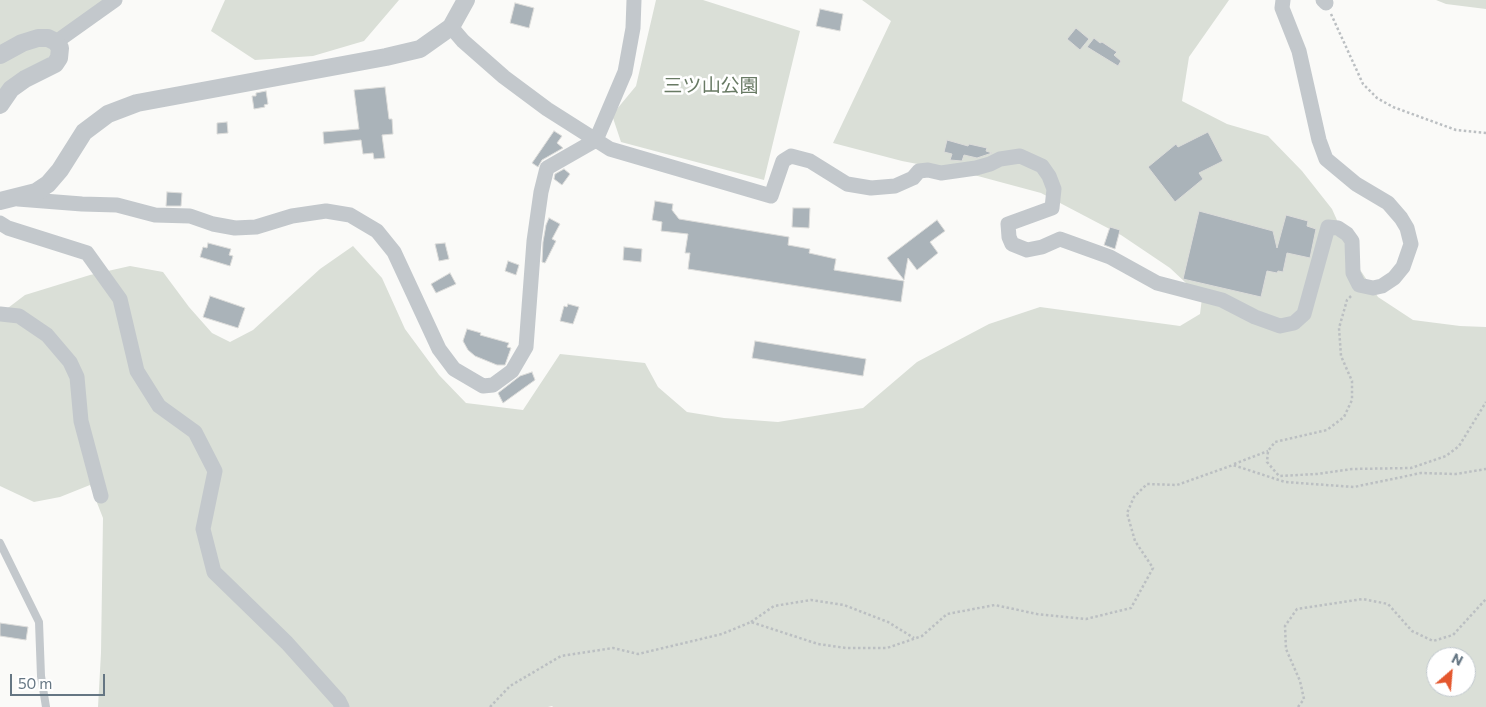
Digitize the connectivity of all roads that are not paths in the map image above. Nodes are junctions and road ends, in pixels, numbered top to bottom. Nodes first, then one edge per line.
1 (115, 0) edge
2 (466, 0) edge
3 (634, 0) edge
4 (1283, 0) edge
5 (451, 27) junction
6 (56, 42) junction
7 (0, 55) edge
8 (0, 105) edge
9 (596, 140) junction
10 (7, 200) edge
11 (0, 223) edge
12 (0, 314) edge
13 (101, 496) dead end
14 (0, 543) edge
15 (46, 707) edge
16 (342, 707) edge

1 - 6 street
2 - 5 street
3 - 9 street
4 - 9 street
5 - 9 street
5 - 10 street
6 - 7 street
6 - 8 street
9 - 10 street
11 - 16 street
12 - 13 street
14 - 15 lane

